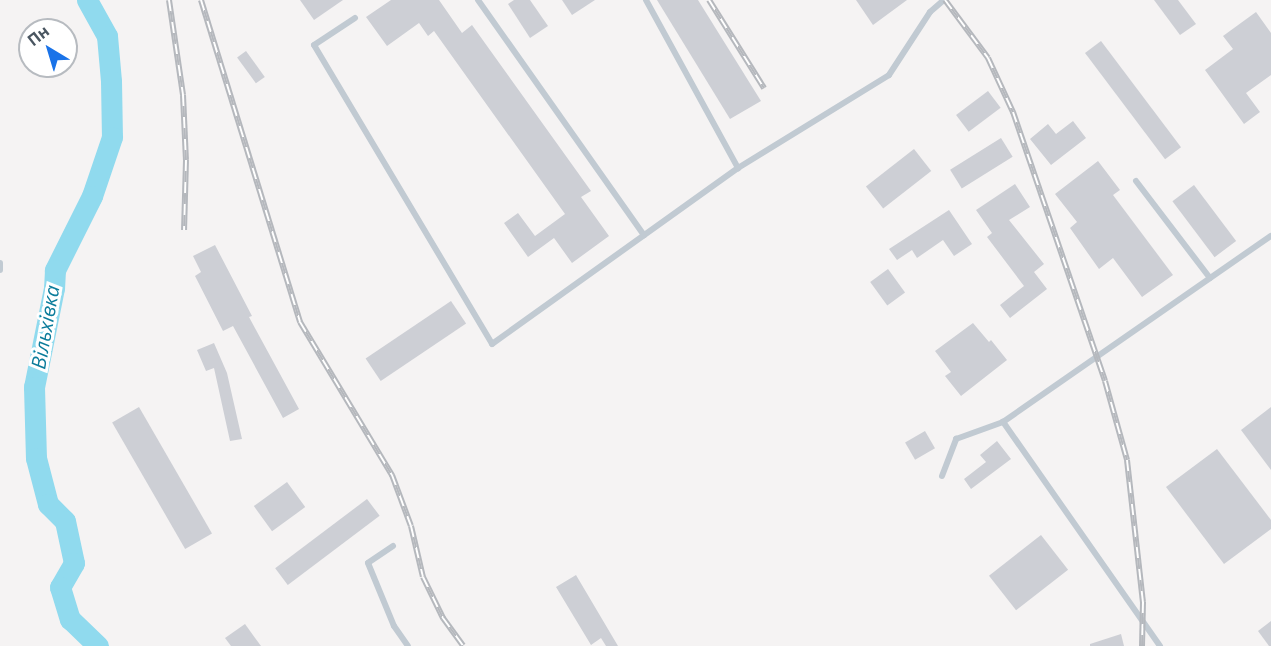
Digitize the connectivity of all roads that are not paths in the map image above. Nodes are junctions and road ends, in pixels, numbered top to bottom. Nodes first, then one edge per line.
1 (478, 0) edge
2 (646, 0) edge
3 (944, 0) edge
4 (356, 18) dead end
5 (738, 168) junction
6 (1136, 181) dead end
7 (644, 235) junction
8 (1271, 236) edge
9 (0, 263) edge
10 (0, 270) edge
11 (1210, 278) junction
12 (1003, 422) junction
13 (942, 476) dead end
14 (393, 546) dead end
15 (408, 646) edge
16 (1160, 646) edge

1 - 7 lane
2 - 5 lane
3 - 5 lane
4 - 7 lane
5 - 7 lane
6 - 11 lane
8 - 11 lane
9 - 10 lane
11 - 12 lane
12 - 13 lane
12 - 16 lane
14 - 15 lane

